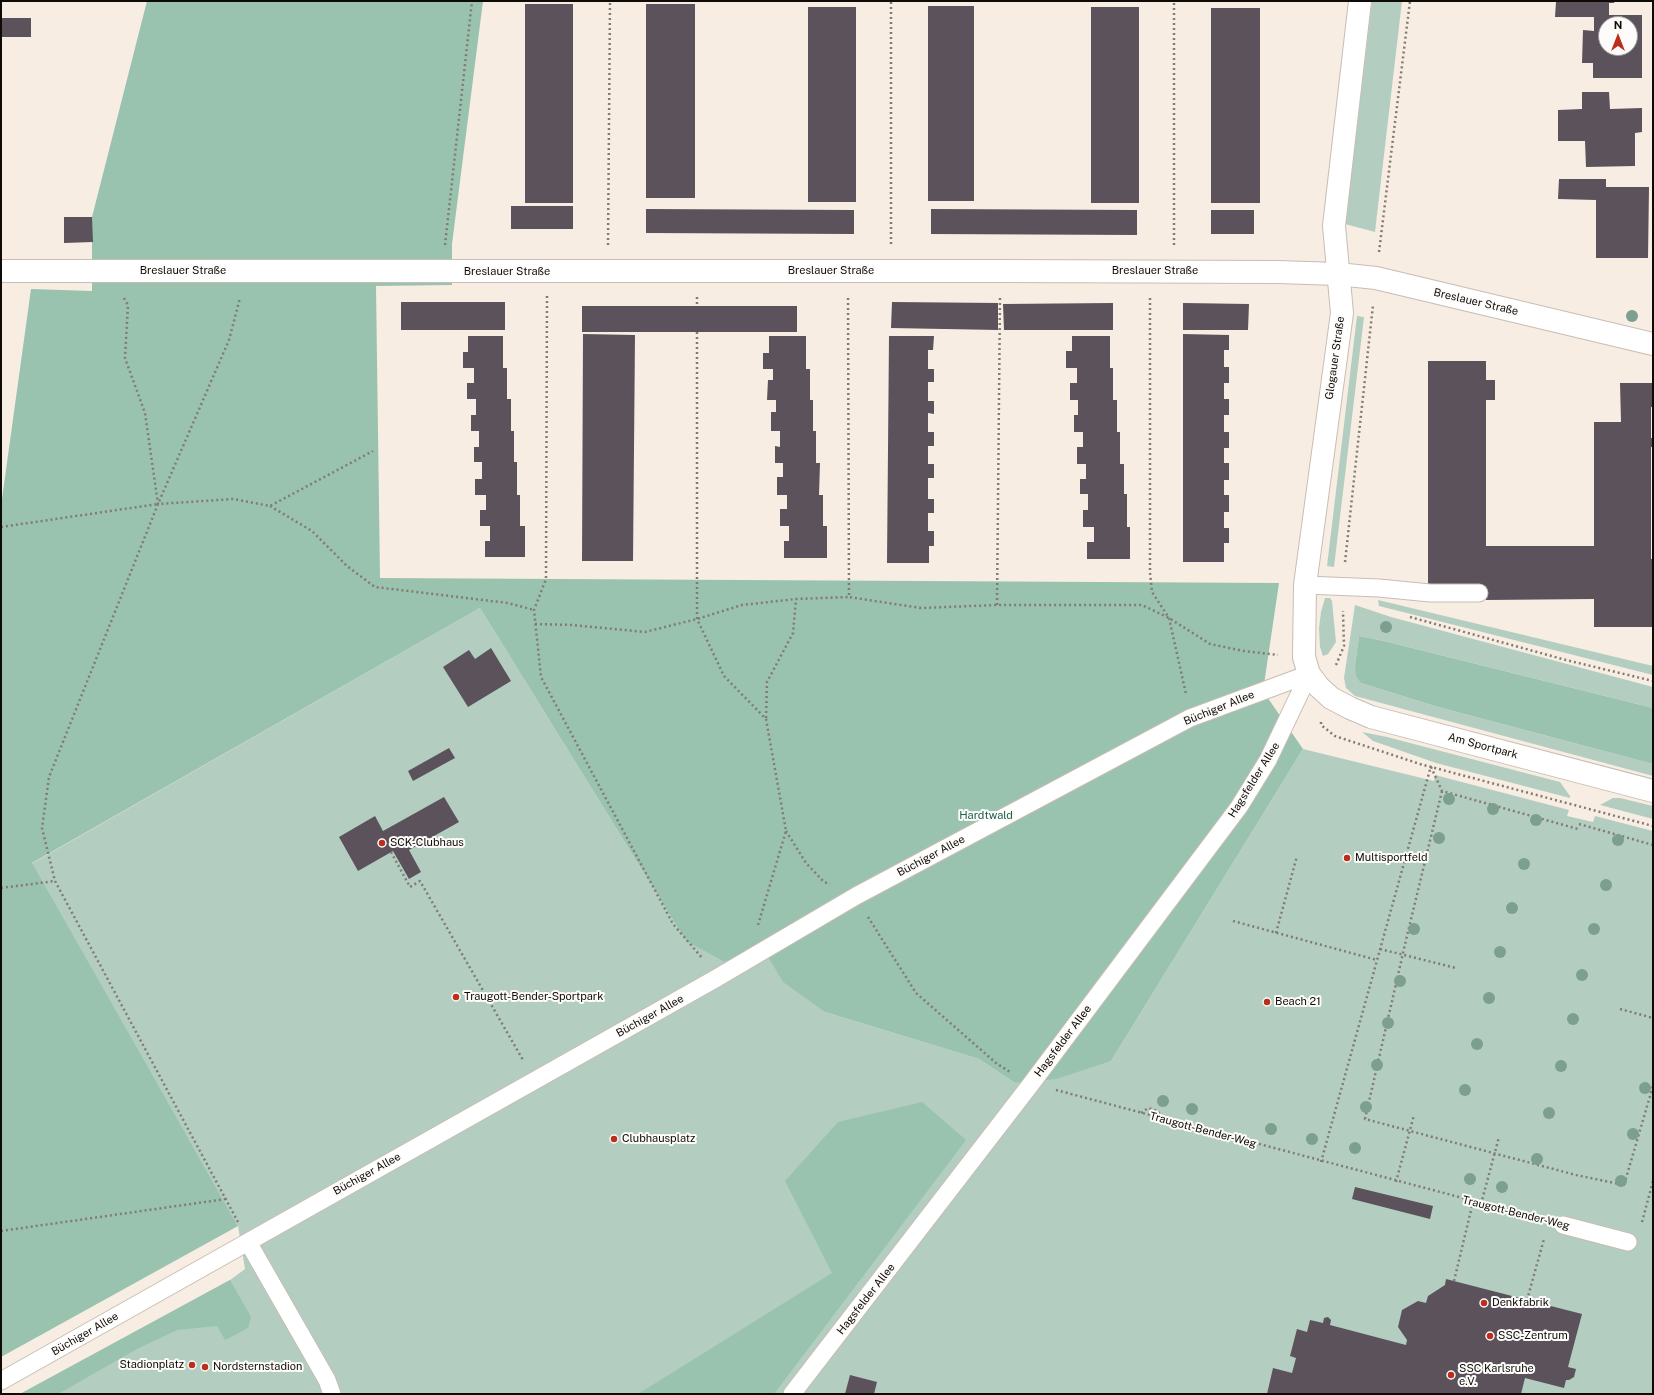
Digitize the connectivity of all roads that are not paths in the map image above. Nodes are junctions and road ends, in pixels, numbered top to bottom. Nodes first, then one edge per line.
1 (1360, 1) edge
2 (1, 271) edge
3 (1338, 274) junction
4 (1653, 344) edge
5 (1305, 585) junction
6 (1479, 594) dead end
7 (1311, 673) junction
8 (1653, 791) edge
9 (1556, 1223) road end
10 (248, 1242) junction
11 (1628, 1242) dead end
12 (1, 1381) edge
13 (332, 1394) edge
14 (792, 1394) edge

1 - 3 street, Glogauer Straße
2 - 3 street, Breslauer Straße
3 - 4 street, Breslauer Straße
3 - 5 street, Glogauer Straße
5 - 6 lane
5 - 7 street, Glogauer Straße
7 - 8 street, Am Sportpark
7 - 10 lane, Büchiger Allee
7 - 14 lane, Hagsfelder Allee
9 - 11 lane, Traugott-Bender-Weg
10 - 12 lane, Büchiger Allee
10 - 13 lane

